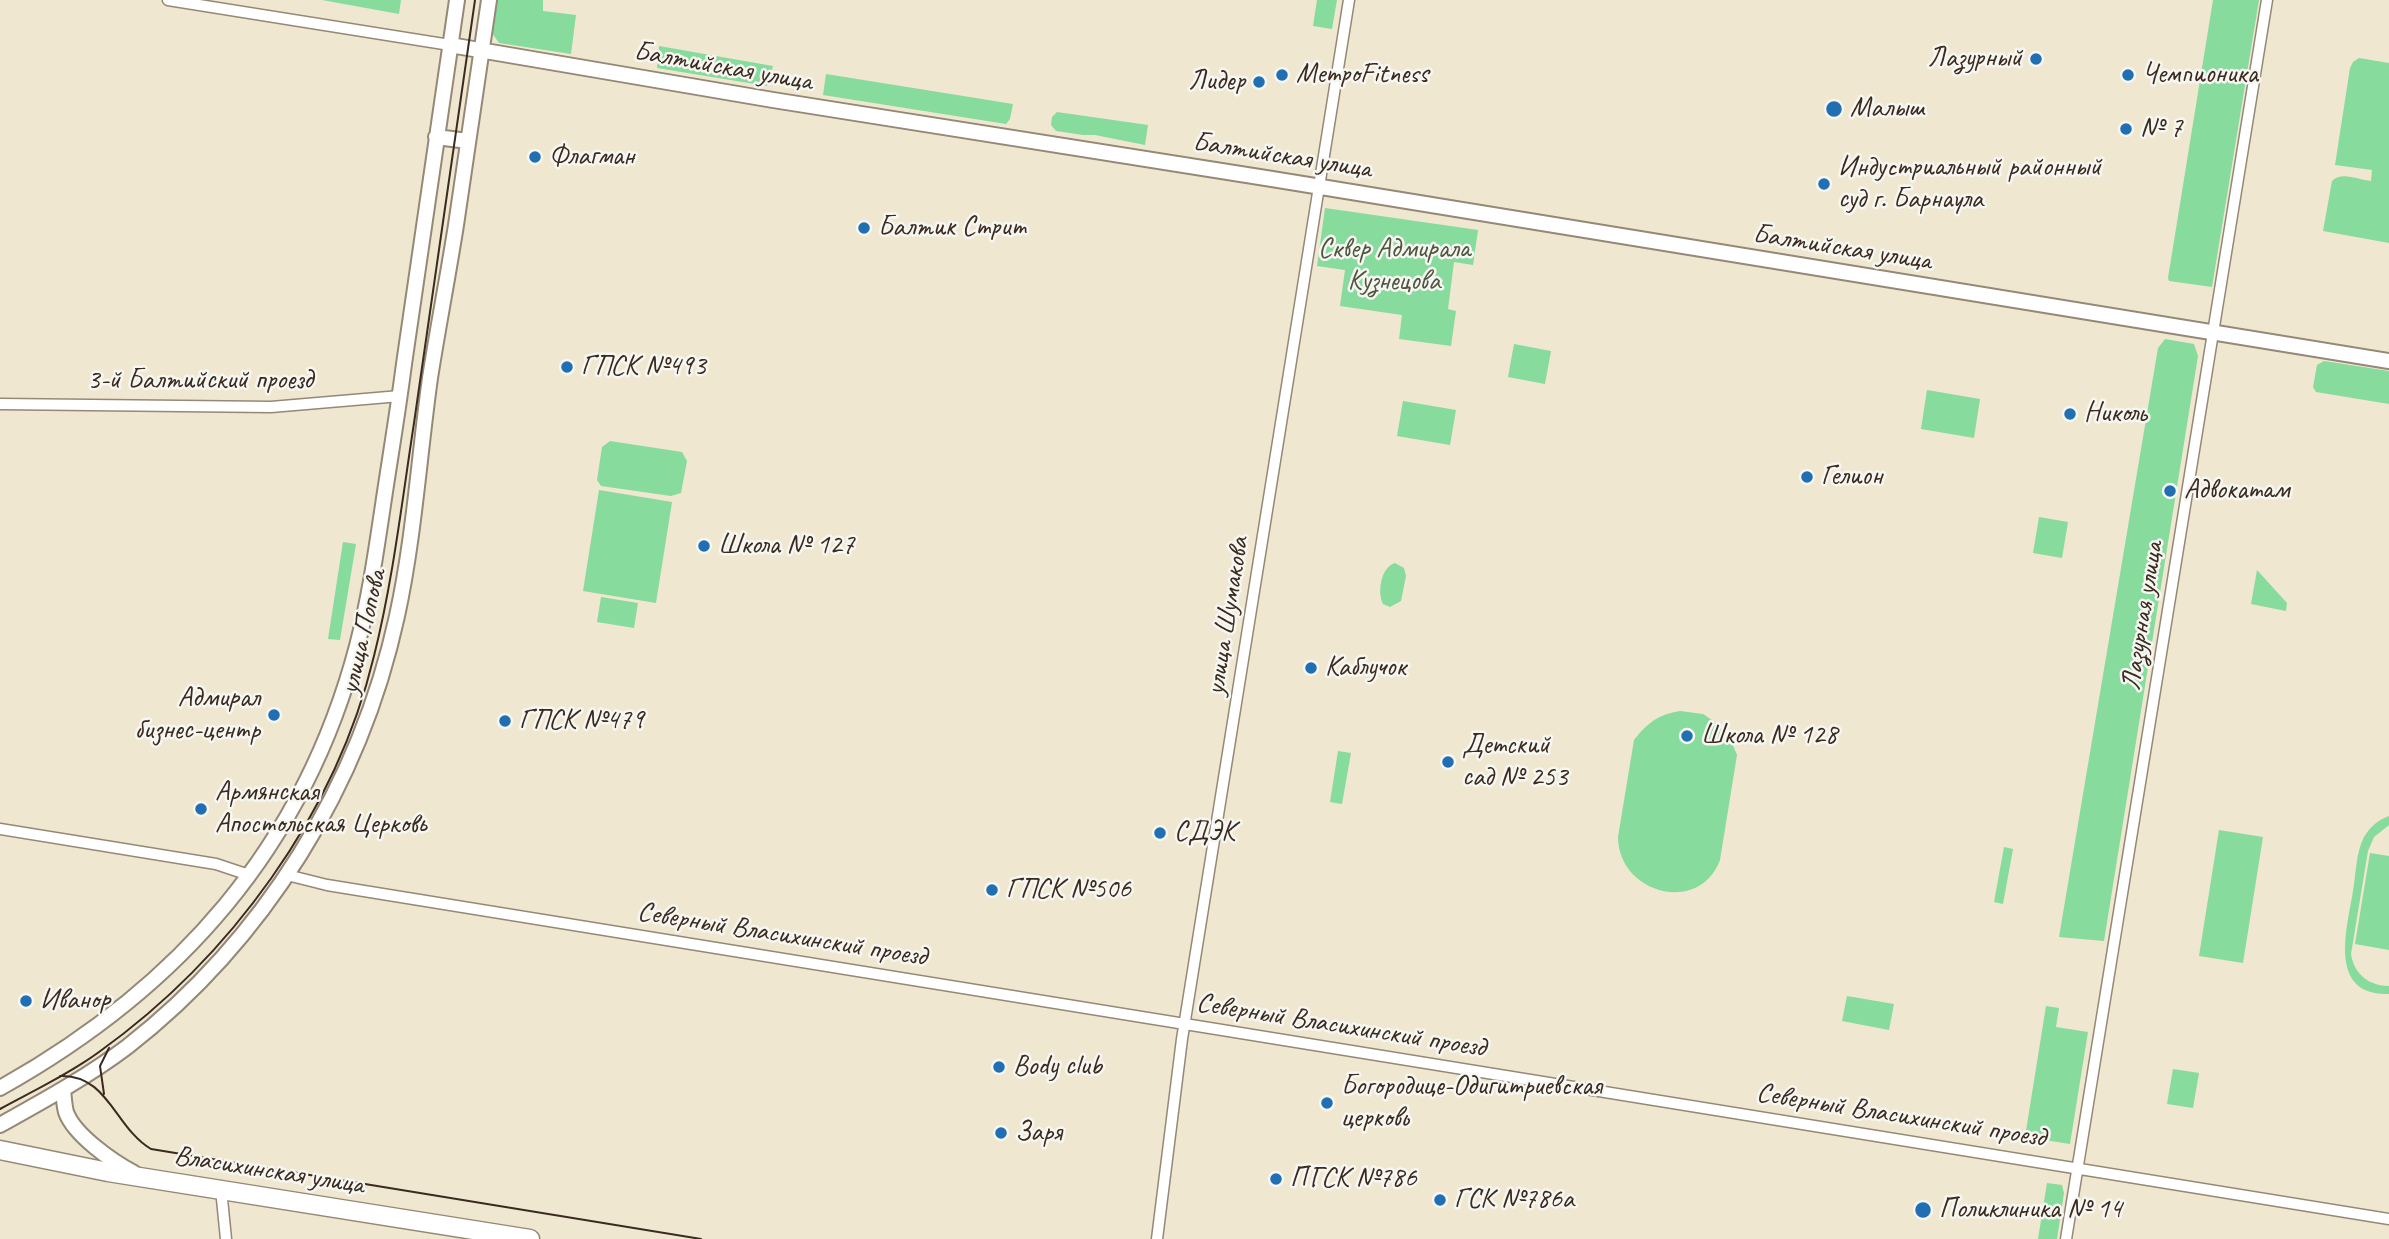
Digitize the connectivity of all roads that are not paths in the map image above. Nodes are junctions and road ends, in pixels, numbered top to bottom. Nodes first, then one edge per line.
1 (168, 0) edge
2 (457, 0) edge
3 (489, 0) edge
4 (1349, 0) edge
5 (2267, 0) edge
6 (450, 45) junction
7 (482, 50) junction
8 (436, 137) junction
9 (468, 141) junction
10 (1320, 187) junction
11 (2213, 333) junction
12 (2389, 361) edge
13 (400, 396) junction
14 (0, 404) edge
15 (0, 829) edge
16 (250, 875) junction
17 (287, 875) junction
18 (1184, 1024) junction
19 (0, 1087) edge
20 (63, 1090) junction
21 (0, 1125) edge
22 (0, 1150) edge
23 (19, 1155) junction
24 (0, 1157) edge
25 (2078, 1168) junction
26 (142, 1177) junction
27 (221, 1189) junction
28 (2389, 1219) edge
29 (226, 1239) edge
30 (530, 1239) edge
31 (1157, 1239) edge
32 (2066, 1239) edge

1 - 6 street, Балтийская улица
2 - 6 main road, улица Попова
3 - 7 main road, улица Попова
4 - 10 street, улица Шумакова
5 - 11 street, Лазурная улица
6 - 7 main road, Балтийская улица
6 - 8 main road, улица Попова
7 - 9 main road, улица Попова
7 - 10 main road, Балтийская улица
8 - 9 main road
8 - 13 main road, улица Попова
9 - 17 main road, улица Попова
10 - 11 main road, Балтийская улица
10 - 18 street, улица Шумакова
11 - 12 main road, Балтийская улица
11 - 25 street, Лазурная улица
13 - 14 street, 3-й Балтийский проезд
13 - 16 main road, улица Попова
15 - 16 street
16 - 19 main road, улица Попова
17 - 18 street, Северный Власихинский проезд
17 - 20 main road, улица Попова
18 - 25 street, Северный Власихинский проезд
18 - 31 street, улица Шумакова
20 - 21 main road, улица Попова
20 - 26 main road
22 - 23 highway, Власихинская улица
23 - 24 main road
23 - 26 highway, Власихинская улица
25 - 28 street, Северный Власихинский проезд
25 - 32 street, Лазурная улица
26 - 27 highway, Власихинская улица
27 - 29 street
27 - 30 highway, Власихинская улица

